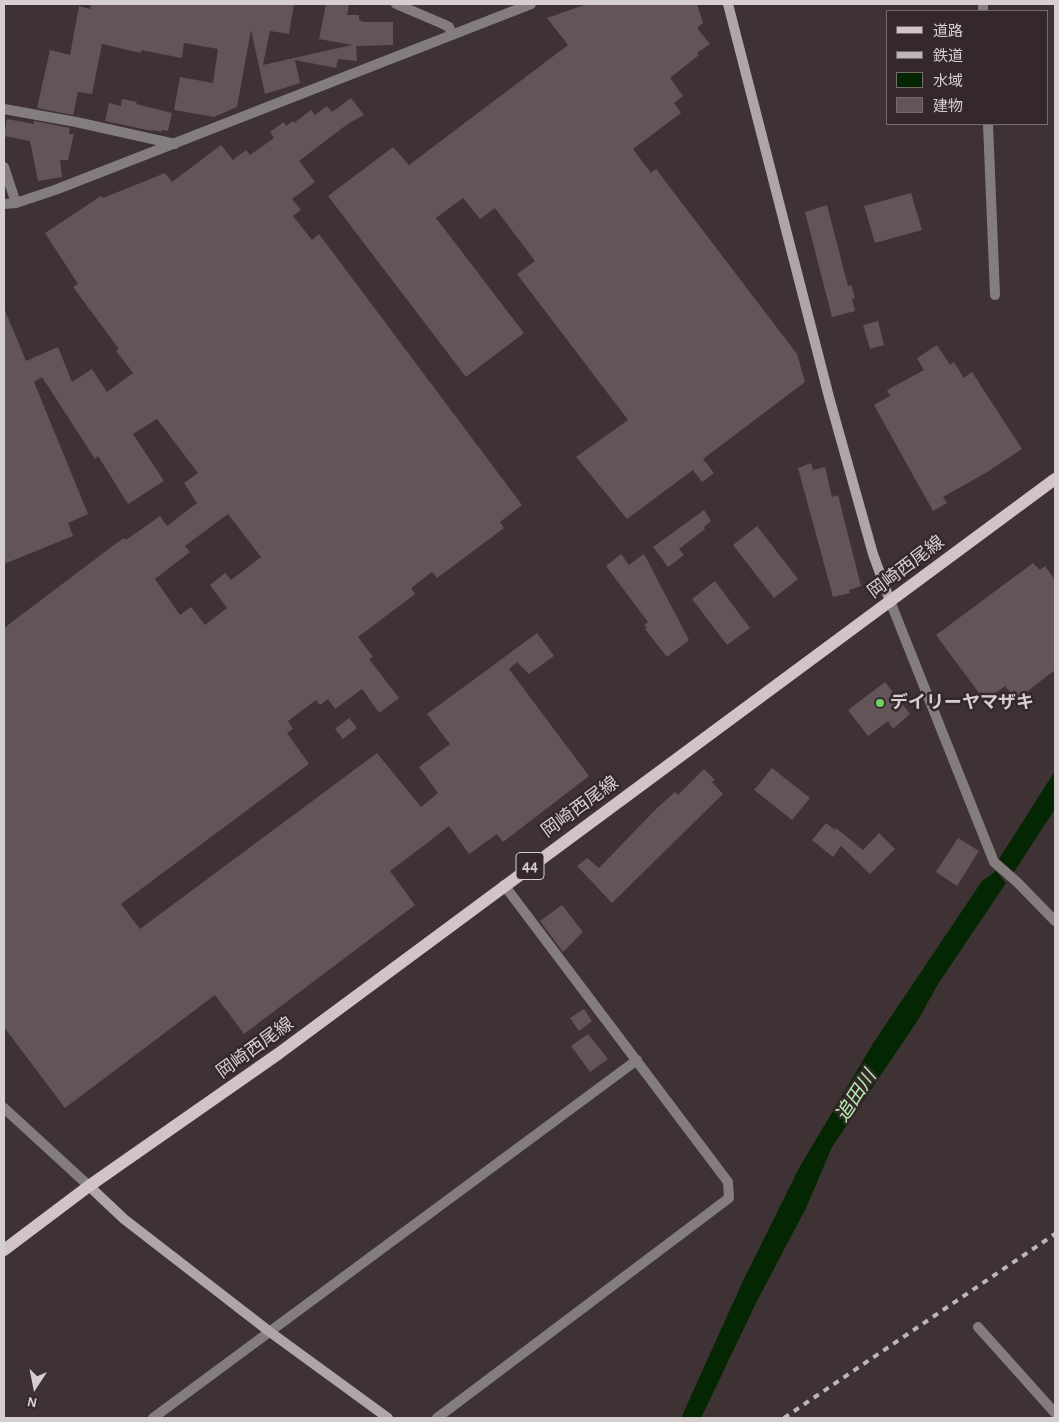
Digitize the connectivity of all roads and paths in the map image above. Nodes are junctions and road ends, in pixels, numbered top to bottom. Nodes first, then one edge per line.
1 (396, 4) edge
2 (531, 4) edge
3 (728, 4) edge
4 (452, 34) junction
5 (4, 109) edge
6 (988, 125) edge
7 (176, 144) junction
8 (4, 167) edge
9 (16, 203) junction
10 (4, 204) edge
11 (995, 295) dead end
12 (1055, 479) edge
13 (890, 601) junction
14 (504, 886) junction
15 (1055, 921) edge
16 (637, 1060) junction
17 (4, 1108) edge
18 (89, 1186) junction
19 (4, 1250) edge
20 (978, 1327) dead end
21 (270, 1332) junction
22 (1055, 1413) edge
23 (153, 1418) edge
24 (388, 1418) edge
25 (437, 1418) edge

1 - 4 street
2 - 4 street
3 - 13 street
4 - 7 street
5 - 7 street
6 - 11 street
7 - 9 street
8 - 9 street
9 - 10 street
12 - 13 main road, 岡崎西尾線 / 44
13 - 14 main road, 岡崎西尾線 / 44
13 - 15 street
14 - 16 street
14 - 18 main road, 岡崎西尾線 / 44
16 - 21 street
16 - 25 street
17 - 18 street
18 - 19 main road, 岡崎西尾線 / 44
18 - 21 street
20 - 22 street
21 - 23 street
21 - 24 street

